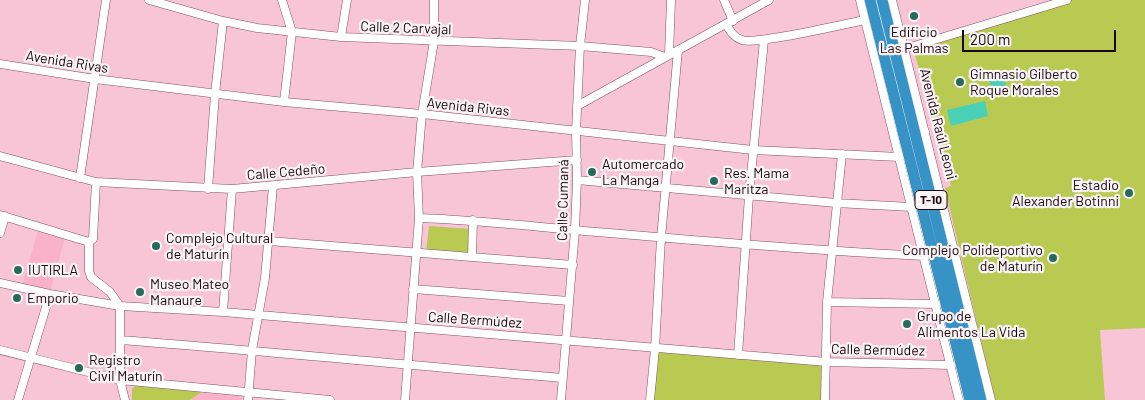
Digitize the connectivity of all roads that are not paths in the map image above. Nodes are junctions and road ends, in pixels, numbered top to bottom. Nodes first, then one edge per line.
1 (106, 0) edge
2 (149, 0) edge
3 (282, 0) edge
4 (346, 0) edge
5 (434, 0) edge
6 (584, 0) edge
7 (671, 0) edge
8 (724, 0) edge
9 (769, 0) edge
10 (870, 0) edge
11 (1067, 0) edge
12 (885, 1) edge
13 (866, 14) edge
14 (896, 15) joint
15 (223, 21) junction
16 (730, 22) junction
17 (292, 32) junction
18 (341, 38) junction
19 (764, 40) junction
20 (434, 41) junction
21 (580, 46) junction
22 (904, 49) junction
23 (678, 50) junction
24 (667, 56) junction
25 (0, 64) edge
26 (96, 79) junction
27 (215, 94) junction
28 (284, 102) junction
29 (578, 106) junction
30 (422, 114) junction
31 (576, 131) junction
32 (924, 132) junction
33 (669, 140) junction
34 (917, 143) junction
35 (753, 150) junction
36 (842, 154) junction
37 (903, 154) junction
38 (0, 156) edge
39 (576, 160) junction
40 (417, 172) junction
41 (80, 178) junction
42 (577, 180) junction
43 (96, 182) junction
44 (273, 186) junction
45 (208, 189) junction
46 (232, 189) junction
47 (665, 189) junction
48 (749, 196) junction
49 (836, 203) junction
50 (911, 207) junction
51 (3, 216) edge
52 (419, 218) junction
53 (473, 220) junction
54 (936, 220) junction
55 (949, 229) junction
56 (575, 230) junction
57 (0, 233) edge
58 (661, 238) junction
59 (269, 241) junction
60 (90, 242) junction
61 (746, 245) junction
62 (832, 252) junction
63 (417, 253) junction
64 (472, 257) junction
65 (929, 257) junction
66 (573, 265) junction
67 (948, 266) junction
68 (951, 280) junction
69 (0, 283) edge
70 (963, 286) junction
71 (413, 289) junction
72 (50, 294) junction
73 (569, 301) junction
74 (827, 302) junction
75 (120, 306) junction
76 (936, 308) junction
77 (223, 312) junction
78 (258, 316) junction
79 (951, 325) junction
80 (410, 328) junction
81 (120, 340) junction
82 (565, 340) junction
83 (655, 348) junction
84 (0, 350) edge
85 (252, 350) junction
86 (738, 355) junction
87 (30, 358) junction
88 (827, 362) junction
89 (951, 365) junction
90 (408, 366) junction
91 (562, 378) junction
92 (120, 380) junction
93 (249, 391) junction
94 (18, 400) edge
95 (125, 400) edge
96 (248, 400) edge
97 (330, 400) edge
98 (405, 400) edge
99 (561, 400) edge
100 (650, 400) edge
101 (824, 400) edge
102 (959, 400) edge
103 (970, 400) edge
104 (981, 400) edge
105 (991, 400) edge

1 - 26 street
2 - 15 street, Calle 2 Carvajal
3 - 17 street
4 - 18 street
5 - 20 street
6 - 21 street, Calle Cumaná
7 - 24 street
8 - 16 street
9 - 16 street
10 - 13 highway, T-10
11 - 22 street
12 - 14 highway, T-10
12 - 34 highway, Avenida Raúl Leoni / T-10
13 - 19 street
13 - 37 highway, T-10
14 - 22 street, Avenida Raúl Leoni
15 - 17 street, Calle 2 Carvajal
15 - 27 street
16 - 19 street
16 - 23 street
17 - 18 street, Calle 2 Carvajal
17 - 28 street
18 - 20 street, Calle 2 Carvajal
19 - 35 street
20 - 21 street, Calle 2 Carvajal
20 - 30 street
21 - 24 street, Calle 2 Carvajal
21 - 29 street, Calle Cumaná
22 - 32 street, Avenida Raúl Leoni
23 - 24 street
23 - 33 street
24 - 29 street
25 - 26 street, Avenida Rivas
26 - 27 street, Avenida Rivas
26 - 41 street
27 - 28 street, Avenida Rivas
27 - 45 street
28 - 30 street, Avenida Rivas
29 - 31 street, Calle Cumaná
30 - 31 street, Avenida Rivas
30 - 40 street
31 - 33 street, Avenida Rivas
31 - 39 street, Calle Cumaná
32 - 34 street
32 - 55 street, Avenida Raúl Leoni
33 - 35 street, Avenida Rivas
33 - 47 street
34 - 37 street
34 - 54 highway, Avenida Raúl Leoni / T-10
35 - 36 street, Avenida Rivas
35 - 48 street
36 - 37 street, Avenida Rivas
36 - 49 street
37 - 50 street
37 - 65 highway, T-10
38 - 41 street, Calle Cedeño
39 - 40 street, Calle Cedeño
39 - 42 street, Calle Cumaná
40 - 44 street, Calle Cedeño
40 - 52 street
41 - 43 street, Calle Cedeño
42 - 47 street
42 - 56 street, Calle Cumaná
43 - 45 street, Calle Cedeño
43 - 60 street
44 - 46 street, Calle Cedeño
44 - 59 street
45 - 46 street, Calle Cedeño
46 - 77 street
47 - 48 street
47 - 58 street
48 - 49 street
48 - 61 street
49 - 50 street
49 - 62 street
50 - 65 street
51 - 57 street
51 - 60 street
52 - 53 street
52 - 63 street
53 - 56 street
53 - 64 street
54 - 55 highway, T-10
54 - 67 highway, Avenida Raúl Leoni / T-10
55 - 70 street, Avenida Raúl Leoni
56 - 58 street
56 - 66 street, Calle Cumaná
58 - 61 street
58 - 83 street
59 - 63 street
59 - 78 street
60 - 75 street
61 - 62 street
61 - 86 street
62 - 65 street
62 - 74 street
63 - 64 street
63 - 71 street
64 - 66 street
65 - 67 highway
65 - 76 street
65 - 79 highway, T-10
66 - 73 street, Calle Cumaná
67 - 68 highway, Avenida Raúl Leoni / T-10
68 - 70 highway
68 - 104 highway, Avenida Raúl Leoni / T-10
69 - 72 street, Calle Bermúdez
70 - 105 street, Avenida Raúl Leoni
71 - 73 street
71 - 80 street
72 - 75 street, Calle Bermúdez
72 - 87 street
73 - 82 street, Calle Cumaná
74 - 76 street
74 - 88 street
75 - 77 street, Calle Bermúdez
75 - 81 street
76 - 79 highway
76 - 89 street
77 - 78 street, Calle Bermúdez
78 - 80 street, Calle Bermúdez
78 - 85 street
79 - 103 highway, T-10
80 - 82 street, Calle Bermúdez
80 - 90 street
81 - 85 street
81 - 92 street
82 - 83 street, Calle Bermúdez
82 - 91 street, Calle Cumaná
83 - 86 street, Calle Bermúdez
83 - 100 street
84 - 87 street
85 - 90 street
85 - 93 street
86 - 88 street, Calle Bermúdez
87 - 92 street
87 - 94 street
88 - 89 street, Calle Bermúdez
88 - 101 street
89 - 102 street
90 - 91 street
90 - 98 street
91 - 99 street, Calle Cumaná
92 - 93 street
92 - 95 street
93 - 96 street
93 - 97 street

